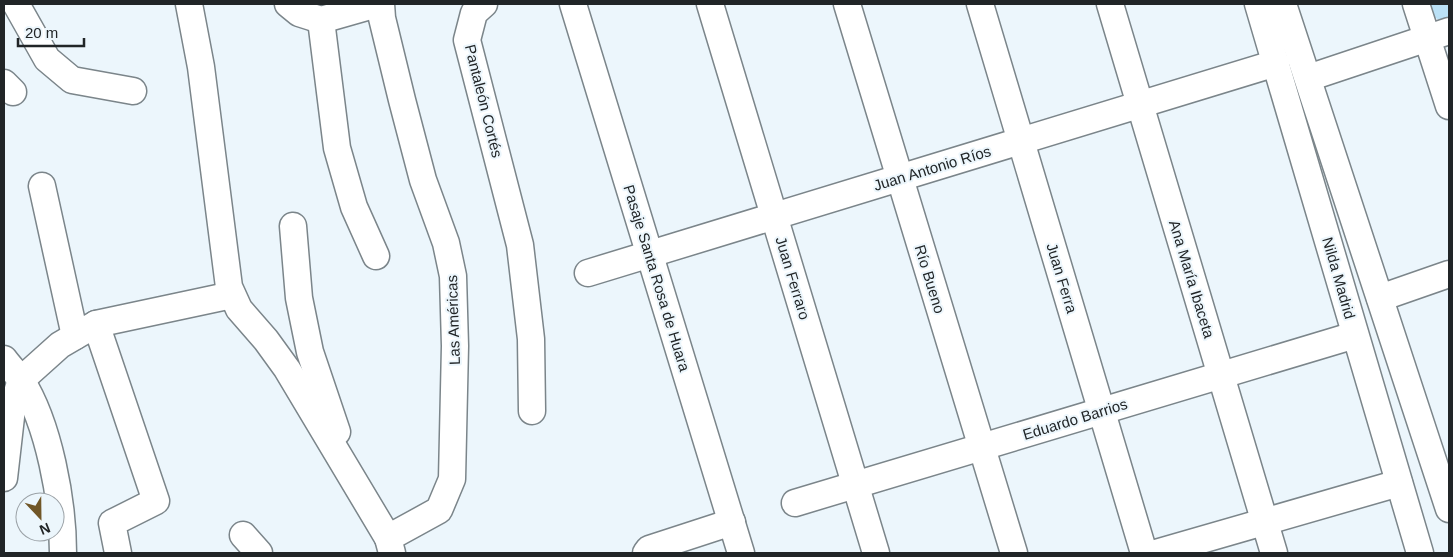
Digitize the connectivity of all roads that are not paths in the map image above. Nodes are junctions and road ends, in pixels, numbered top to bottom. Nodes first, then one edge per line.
1 (16, 4) edge
2 (189, 4) edge
3 (288, 4) edge
4 (377, 4) edge
5 (381, 4) edge
6 (484, 4) edge
7 (572, 4) edge
8 (710, 4) edge
9 (847, 4) edge
10 (980, 4) edge
11 (1110, 4) edge
12 (1258, 4) edge
13 (1283, 4) edge
14 (1416, 4) edge
15 (321, 20) junction
16 (1438, 35) edge
17 (1276, 63) junction
18 (1308, 78) junction
19 (134, 91) dead end
20 (1140, 105) junction
21 (1449, 106) edge
22 (1021, 141) junction
23 (900, 178) junction
24 (42, 186) dead end
25 (774, 216) junction
26 (293, 226) dead end
27 (650, 254) junction
28 (376, 256) dead end
29 (588, 273) dead end
30 (1449, 274) edge
31 (232, 295) junction
32 (1380, 298) junction
33 (86, 330) junction
34 (1356, 335) junction
35 (4, 359) edge
36 (1220, 375) junction
37 (21, 380) junction
38 (8, 409) edge
39 (532, 411) dead end
40 (1101, 411) junction
41 (982, 447) junction
42 (4, 478) edge
43 (353, 480) junction
44 (1399, 483) junction
45 (855, 485) junction
46 (795, 503) dead end
47 (1449, 510) edge
48 (732, 522) junction
49 (1265, 522) junction
50 (390, 546) edge
51 (648, 552) edge
52 (63, 553) edge
53 (118, 553) edge
54 (741, 553) edge
55 (876, 553) edge
56 (1014, 553) edge
57 (1144, 553) edge
58 (1156, 553) edge
59 (1274, 553) edge
60 (1420, 553) edge

1 - 19 street
2 - 31 street
3 - 15 street
4 - 15 street
5 - 50 street, Las Américas
6 - 39 street, Pantaleón Cortés
7 - 27 street, Pasaje Santa Rosa de Huara
8 - 25 street, Juan Ferraro
9 - 23 street, Río Bueno
10 - 22 street, Juan Ferra
11 - 20 street, Ana María Ibaceta
12 - 17 street, Nilda Madrid
13 - 18 street, Nilda Madrid
14 - 16 street
15 - 28 street
16 - 18 street
16 - 21 street
17 - 20 street, Juan Antonio Ríos
17 - 34 street, Nilda Madrid
18 - 32 street, Nilda Madrid
20 - 22 street, Juan Antonio Ríos
20 - 36 street, Ana María Ibaceta
22 - 23 street, Juan Antonio Ríos
22 - 40 street, Juan Ferra
23 - 25 street, Juan Antonio Ríos
23 - 41 street, Río Bueno
24 - 33 street
25 - 27 street, Juan Antonio Ríos
25 - 45 street, Juan Ferraro
26 - 43 street
27 - 29 street, Juan Antonio Ríos
27 - 48 street, Pasaje Santa Rosa de Huara
30 - 32 street
31 - 33 street
31 - 43 street
32 - 47 street, Nilda Madrid
33 - 37 street
33 - 53 street
34 - 36 street, Eduardo Barrios
34 - 44 street, Nilda Madrid
35 - 37 street
36 - 40 street, Eduardo Barrios
36 - 49 street, Ana María Ibaceta
37 - 38 street
37 - 52 street
38 - 42 street
40 - 41 street, Eduardo Barrios
40 - 57 street, Juan Ferra
41 - 45 street, Eduardo Barrios
41 - 56 street, Río Bueno
43 - 50 street
44 - 49 street
44 - 60 street, Nilda Madrid
45 - 46 street, Eduardo Barrios
45 - 55 street, Juan Ferraro
48 - 51 street
48 - 54 street, Pasaje Santa Rosa de Huara
49 - 58 street
49 - 59 street, Ana María Ibaceta

